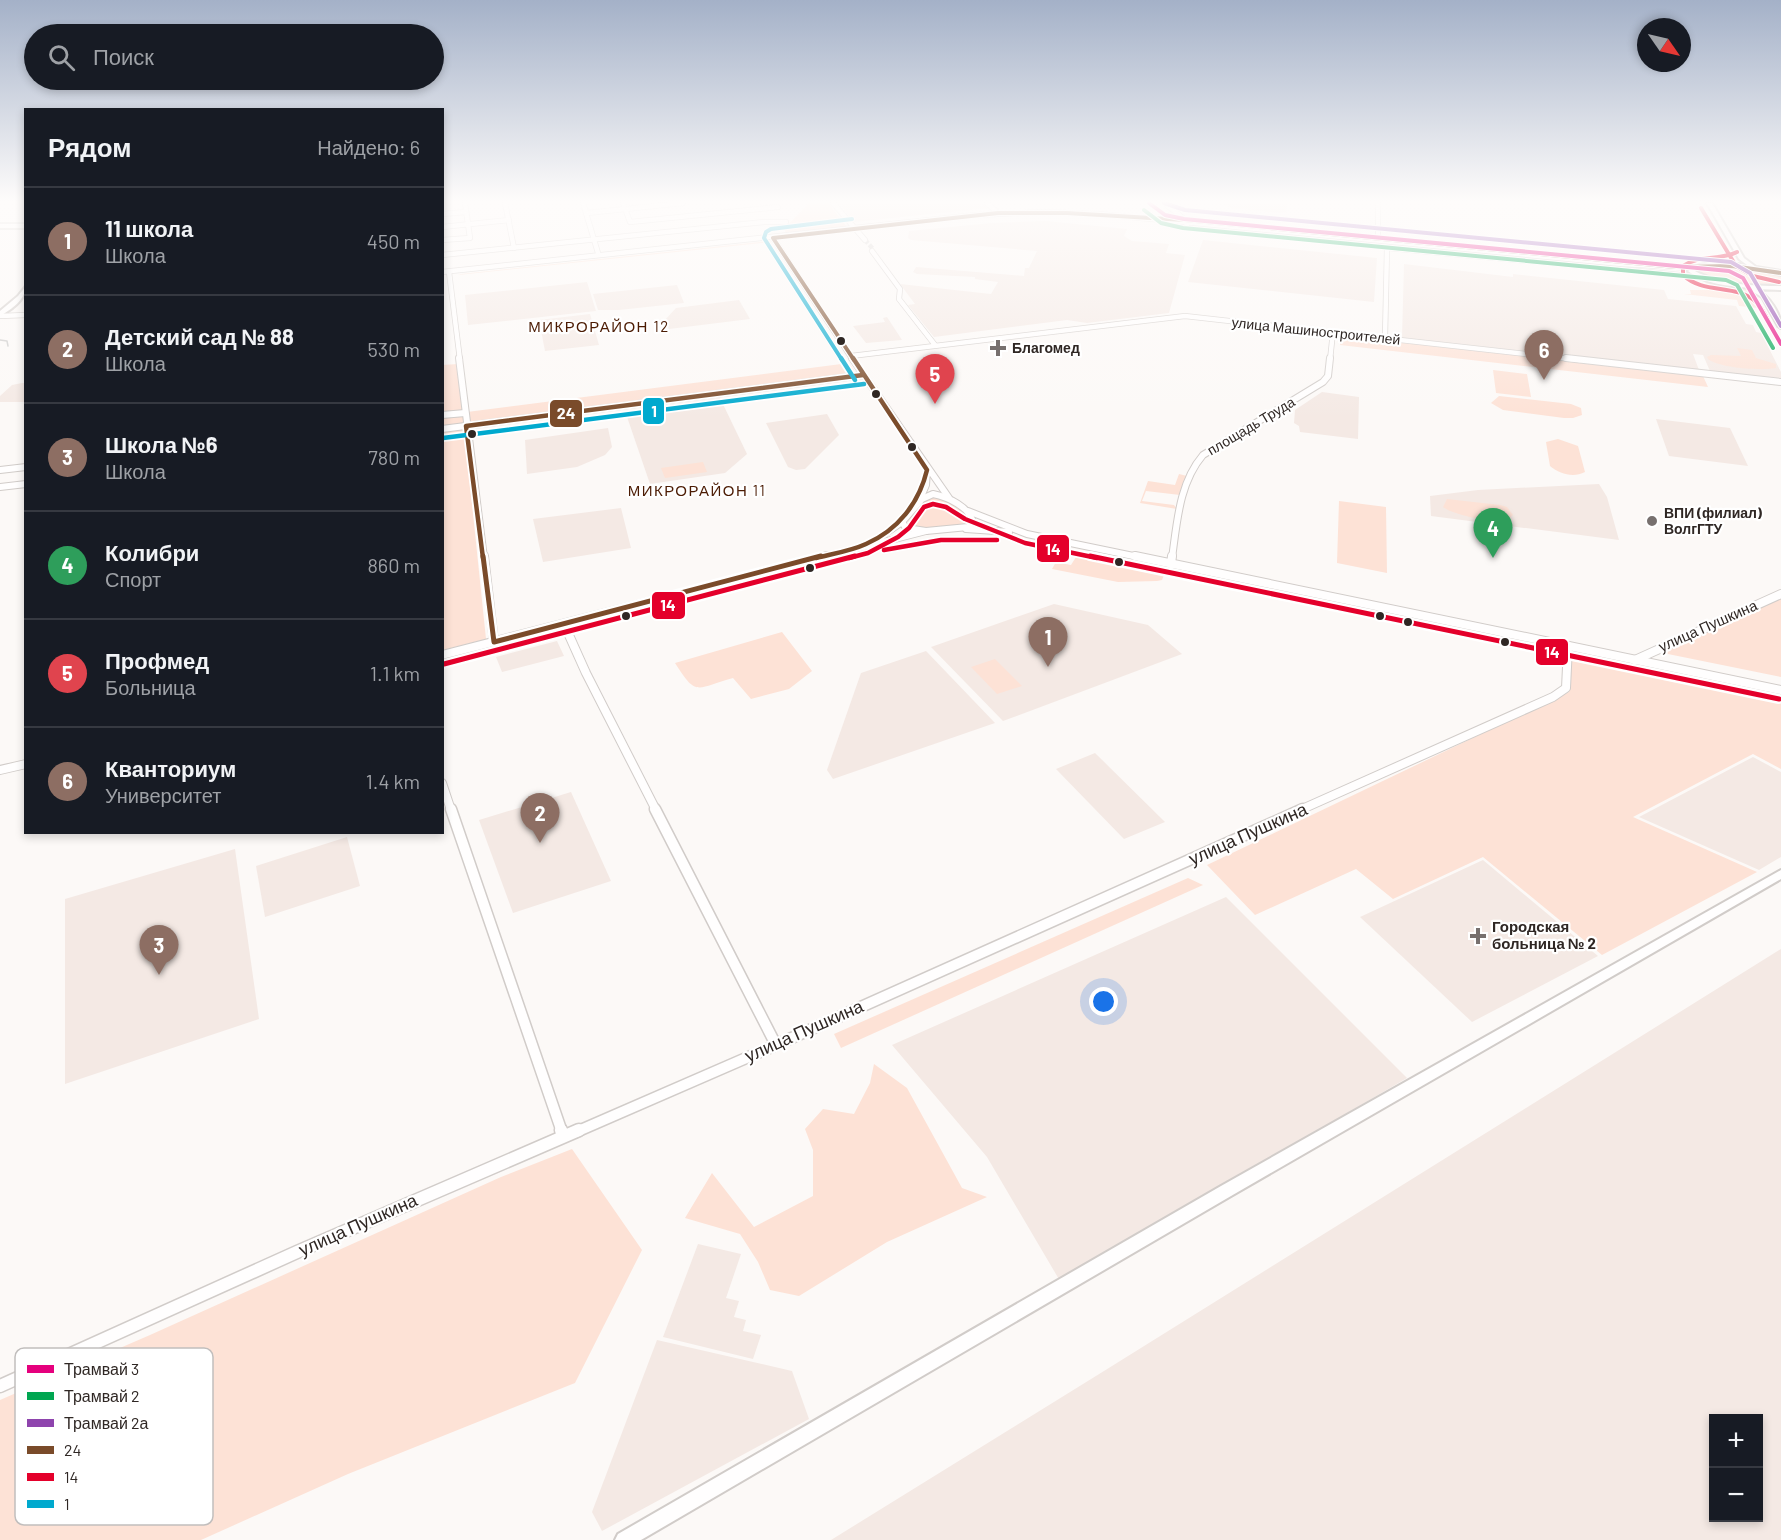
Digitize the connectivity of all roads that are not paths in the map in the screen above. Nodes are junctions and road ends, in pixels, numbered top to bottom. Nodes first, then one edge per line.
1 (445, 275) edge
2 (798, 275) edge
3 (890, 275) edge
4 (1386, 275) edge
5 (1706, 275) edge
6 (1743, 286) junction
7 (1781, 288) edge
8 (1773, 289) junction
9 (23, 296) edge
10 (1764, 296) junction
11 (0, 315) edge
12 (24, 315) edge
13 (1781, 326) edge
14 (1333, 332) junction
15 (1385, 338) junction
16 (935, 345) junction
17 (851, 356) junction
18 (863, 375) junction
19 (1781, 382) edge
20 (465, 413) junction
21 (444, 415) edge
22 (466, 426) junction
23 (444, 429) edge
24 (24, 467) edge
25 (0, 470) edge
26 (927, 470) junction
27 (24, 484) edge
28 (0, 487) edge
29 (949, 498) junction
30 (920, 499) junction
31 (968, 511) junction
32 (902, 522) junction
33 (956, 529) junction
34 (926, 531) junction
35 (1023, 533) junction
36 (865, 545) junction
37 (1171, 564) junction
38 (1781, 594) edge
39 (564, 624) junction
40 (494, 642) junction
41 (1568, 646) junction
42 (444, 654) edge
43 (1635, 660) junction
44 (1781, 690) edge
45 (24, 764) edge
46 (0, 770) edge
47 (444, 789) edge
48 (1781, 874) edge
49 (776, 1045) junction
50 (563, 1136) junction
51 (84, 1348) edge
52 (15, 1379) edge
53 (0, 1386) edge
54 (624, 1540) edge

1 - 20 street
2 - 17 street
3 - 16 street
4 - 15 street
5 - 6 main road
6 - 8 main road
6 - 10 main road
7 - 8 main road
8 - 10 main road
9 - 11 main road
10 - 13 main road
11 - 12 street
14 - 15 street, улица Машиностроителей
14 - 16 street, улица Машиностроителей
14 - 37 street, площадь Труда
15 - 19 street, улица Машиностроителей
16 - 17 street, улица Машиностроителей
17 - 18 street
18 - 22 street
18 - 26 street
20 - 21 street
20 - 22 street
22 - 23 street
22 - 40 street
24 - 25 street
26 - 29 street
26 - 30 street
27 - 28 street
29 - 30 street
29 - 31 street
30 - 32 street
31 - 33 street
31 - 35 street
32 - 34 street
32 - 36 street
33 - 34 street
33 - 35 street
34 - 36 street
35 - 37 street
36 - 39 street
37 - 41 street
38 - 43 street, улица Пушкина
39 - 40 street
39 - 49 street
40 - 42 street
41 - 43 street
41 - 49 street, улица Пушкина
43 - 44 street
45 - 46 street
47 - 50 street
48 - 54 main road
49 - 50 street, улица Пушкина
50 - 51 street, улица Пушкина
52 - 53 street, улица Пушкина

